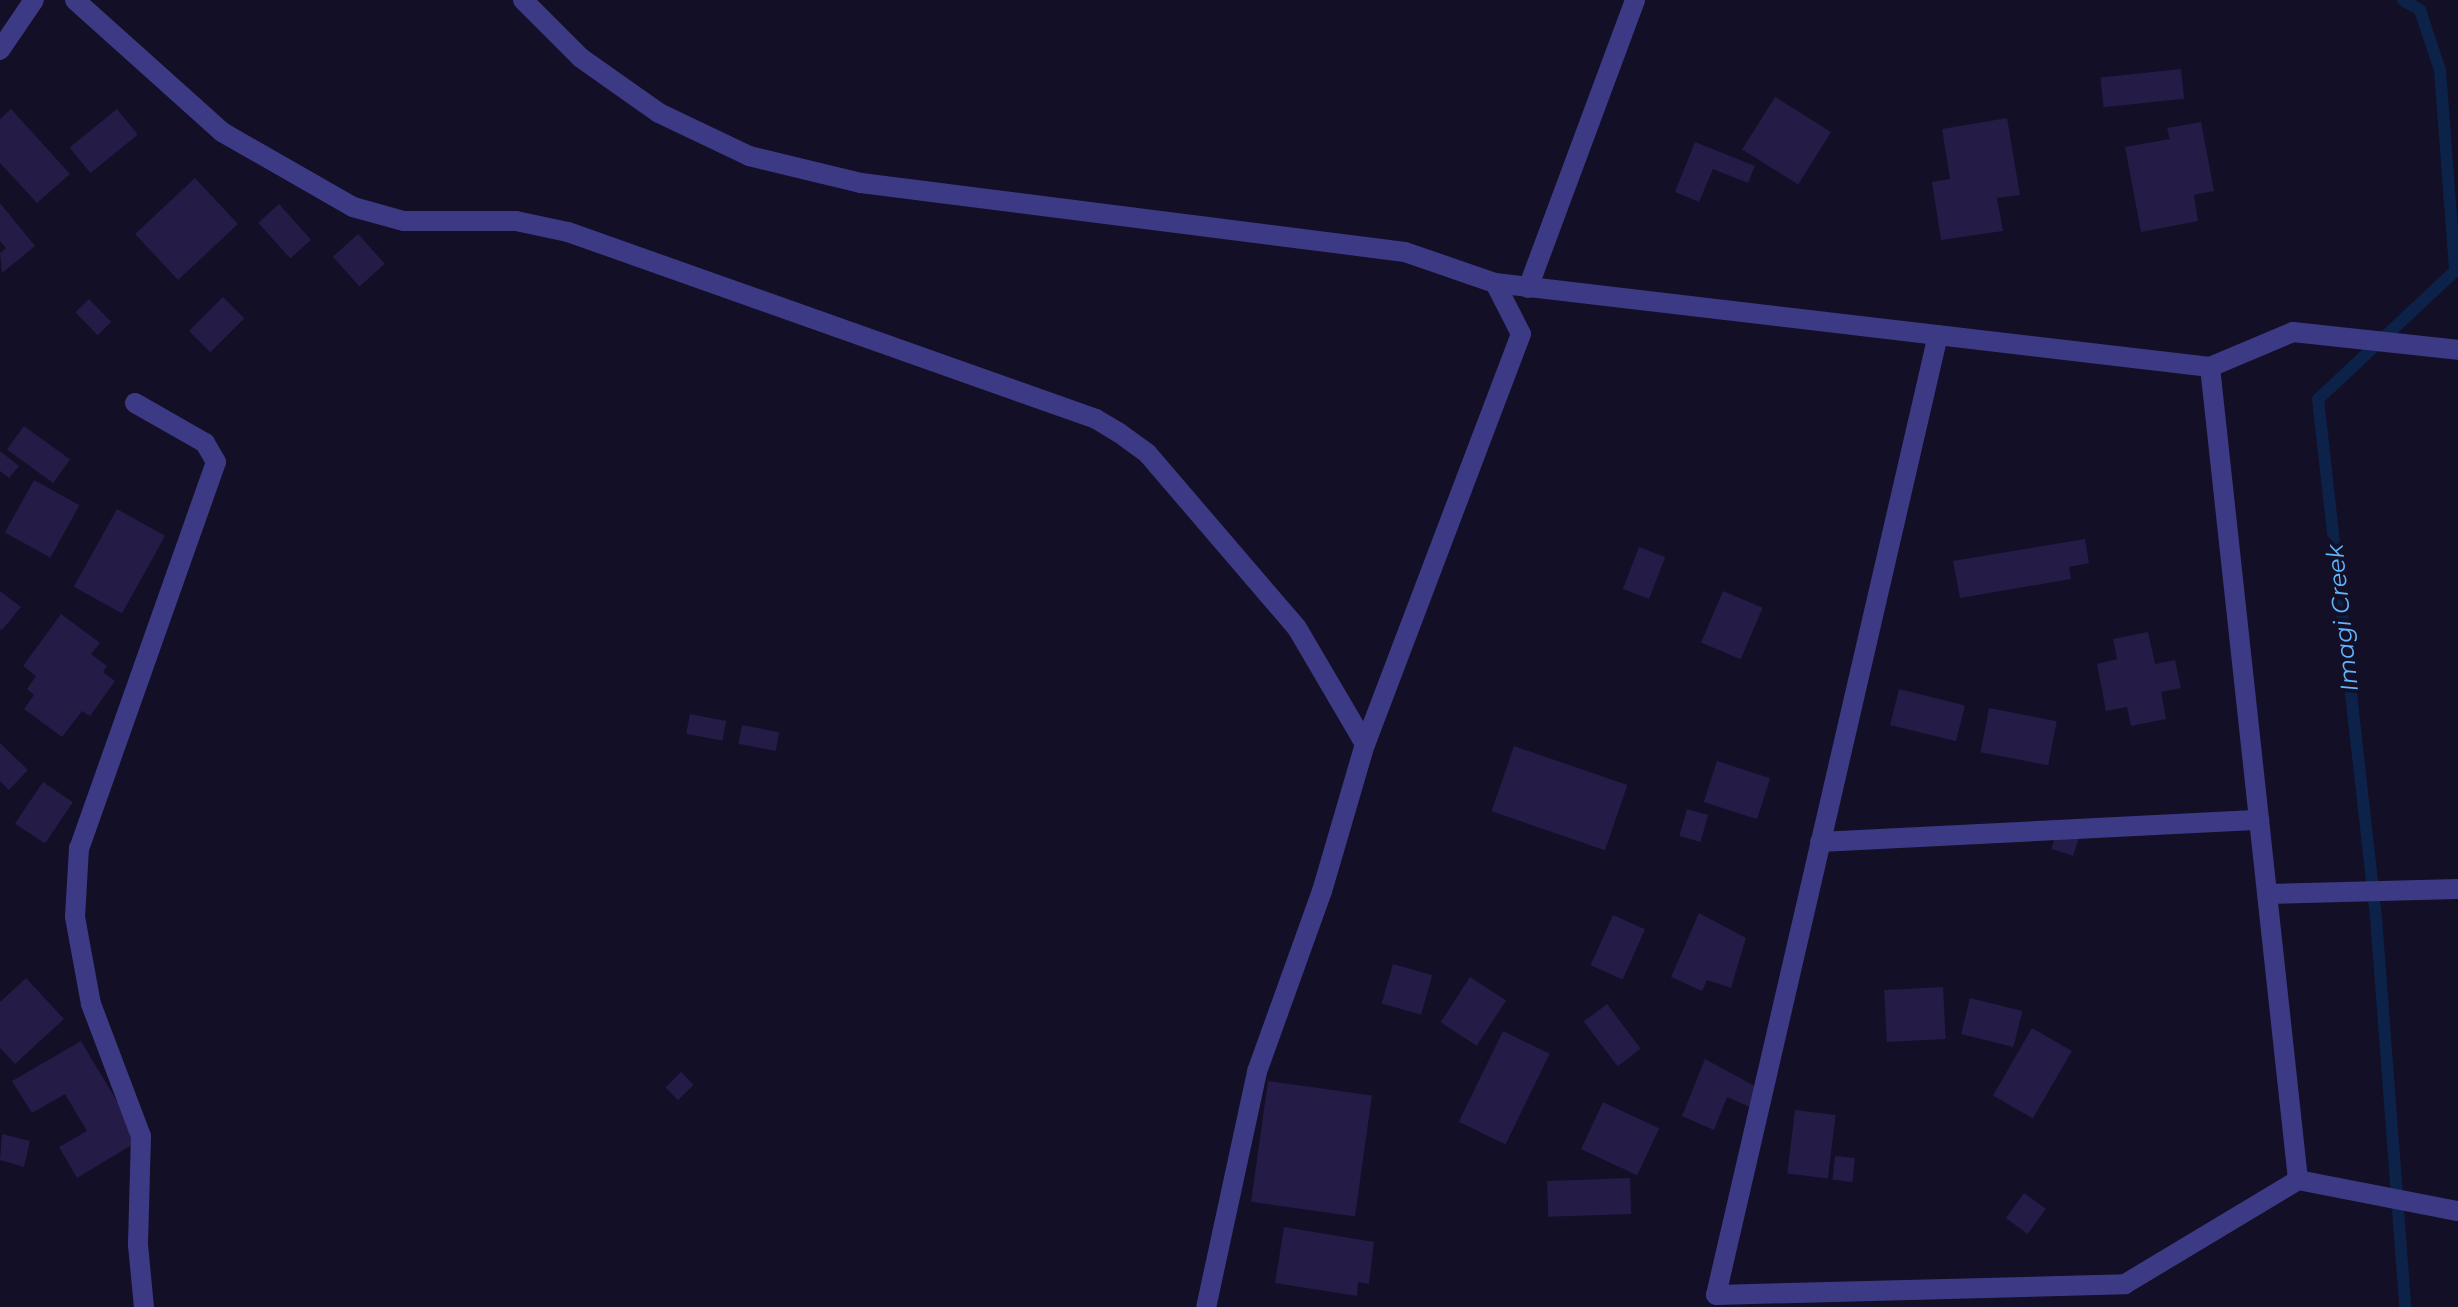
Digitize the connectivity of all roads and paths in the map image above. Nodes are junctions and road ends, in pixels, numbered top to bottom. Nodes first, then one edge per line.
1 (34, 0) edge
2 (75, 0) edge
3 (523, 0) edge
4 (1635, 0) edge
5 (0, 50) edge
6 (1495, 283) junction
7 (1528, 288) junction
8 (1938, 335) junction
9 (2458, 350) edge
10 (2210, 367) junction
11 (135, 403) dead end
12 (1365, 744) junction
13 (2259, 820) junction
14 (1820, 842) junction
15 (2458, 889) edge
16 (2267, 894) junction
17 (2298, 1180) junction
18 (2458, 1211) edge
19 (144, 1307) edge
20 (1206, 1307) edge

1 - 5 street
2 - 12 street
3 - 6 street
4 - 7 street
6 - 7 street
6 - 12 street
7 - 8 street
8 - 10 street
8 - 14 street
9 - 10 street
10 - 13 street
11 - 19 street
12 - 20 street
13 - 14 street
13 - 16 street
14 - 17 street
15 - 16 street
16 - 17 street
17 - 18 street

